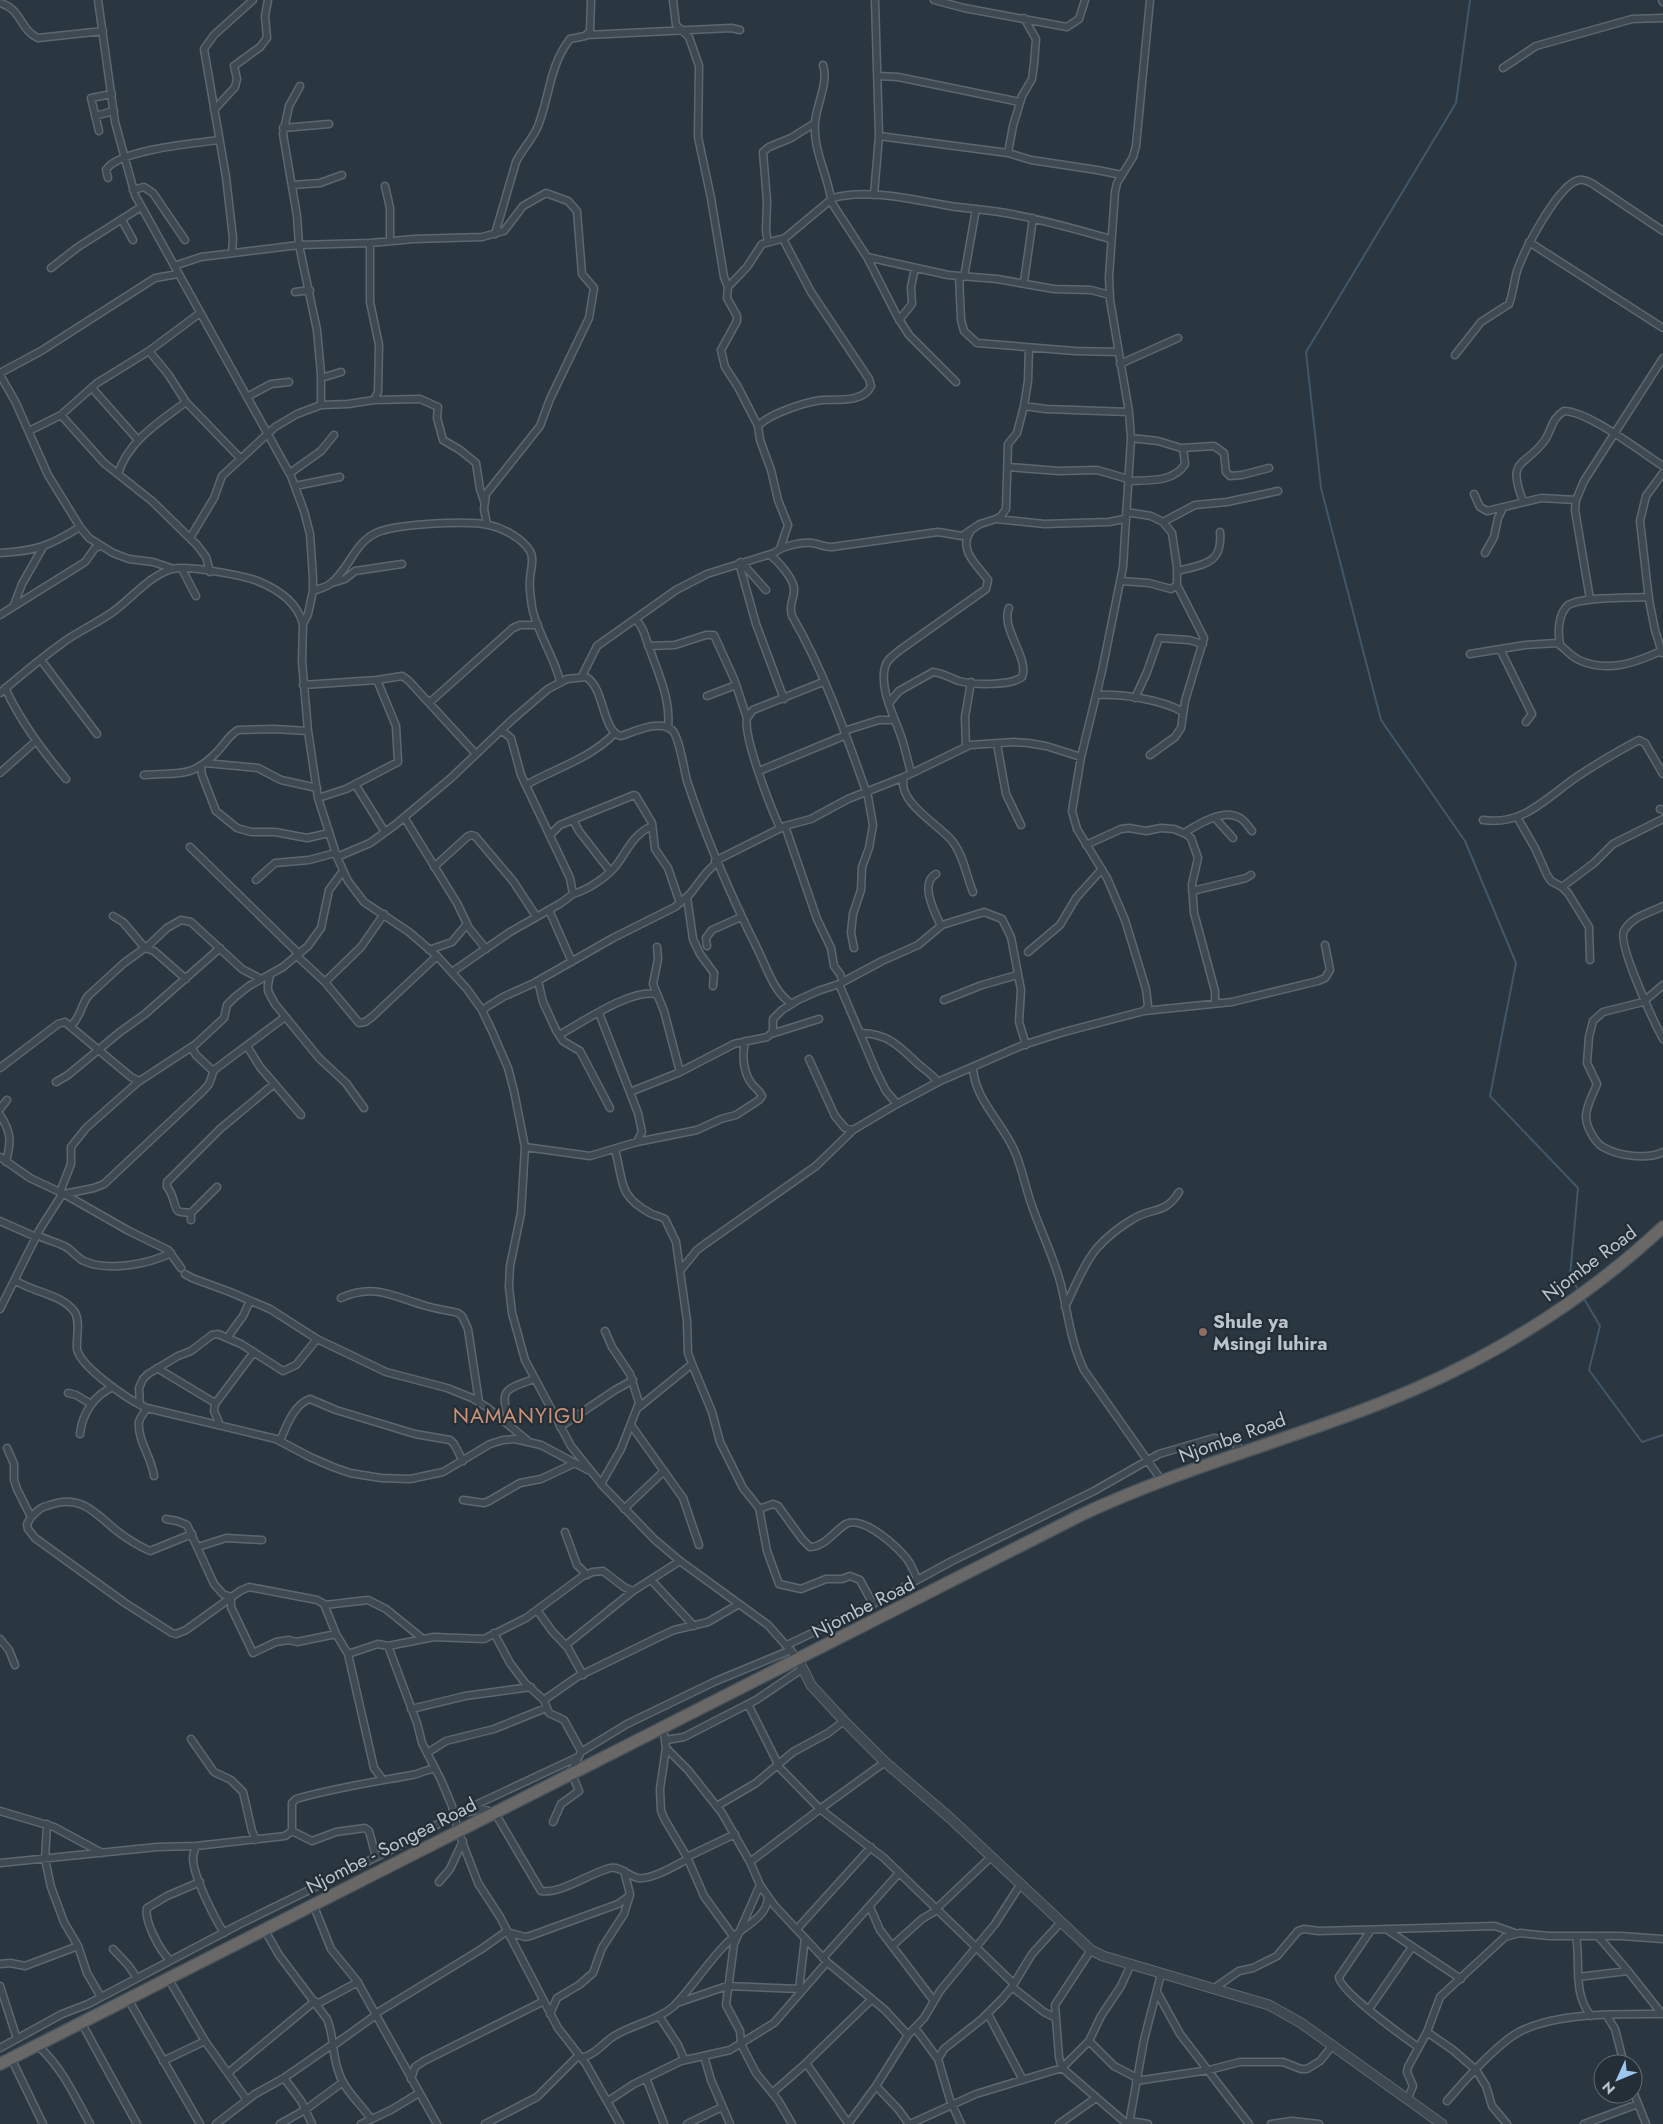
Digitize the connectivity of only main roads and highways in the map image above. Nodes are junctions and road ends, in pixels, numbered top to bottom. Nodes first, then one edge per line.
1 (1662, 1228) edge
2 (800, 1664) joint
3 (4, 2060) edge

1 - 2 highway, Njombe Road
2 - 3 highway, Njombe - Songea Road

